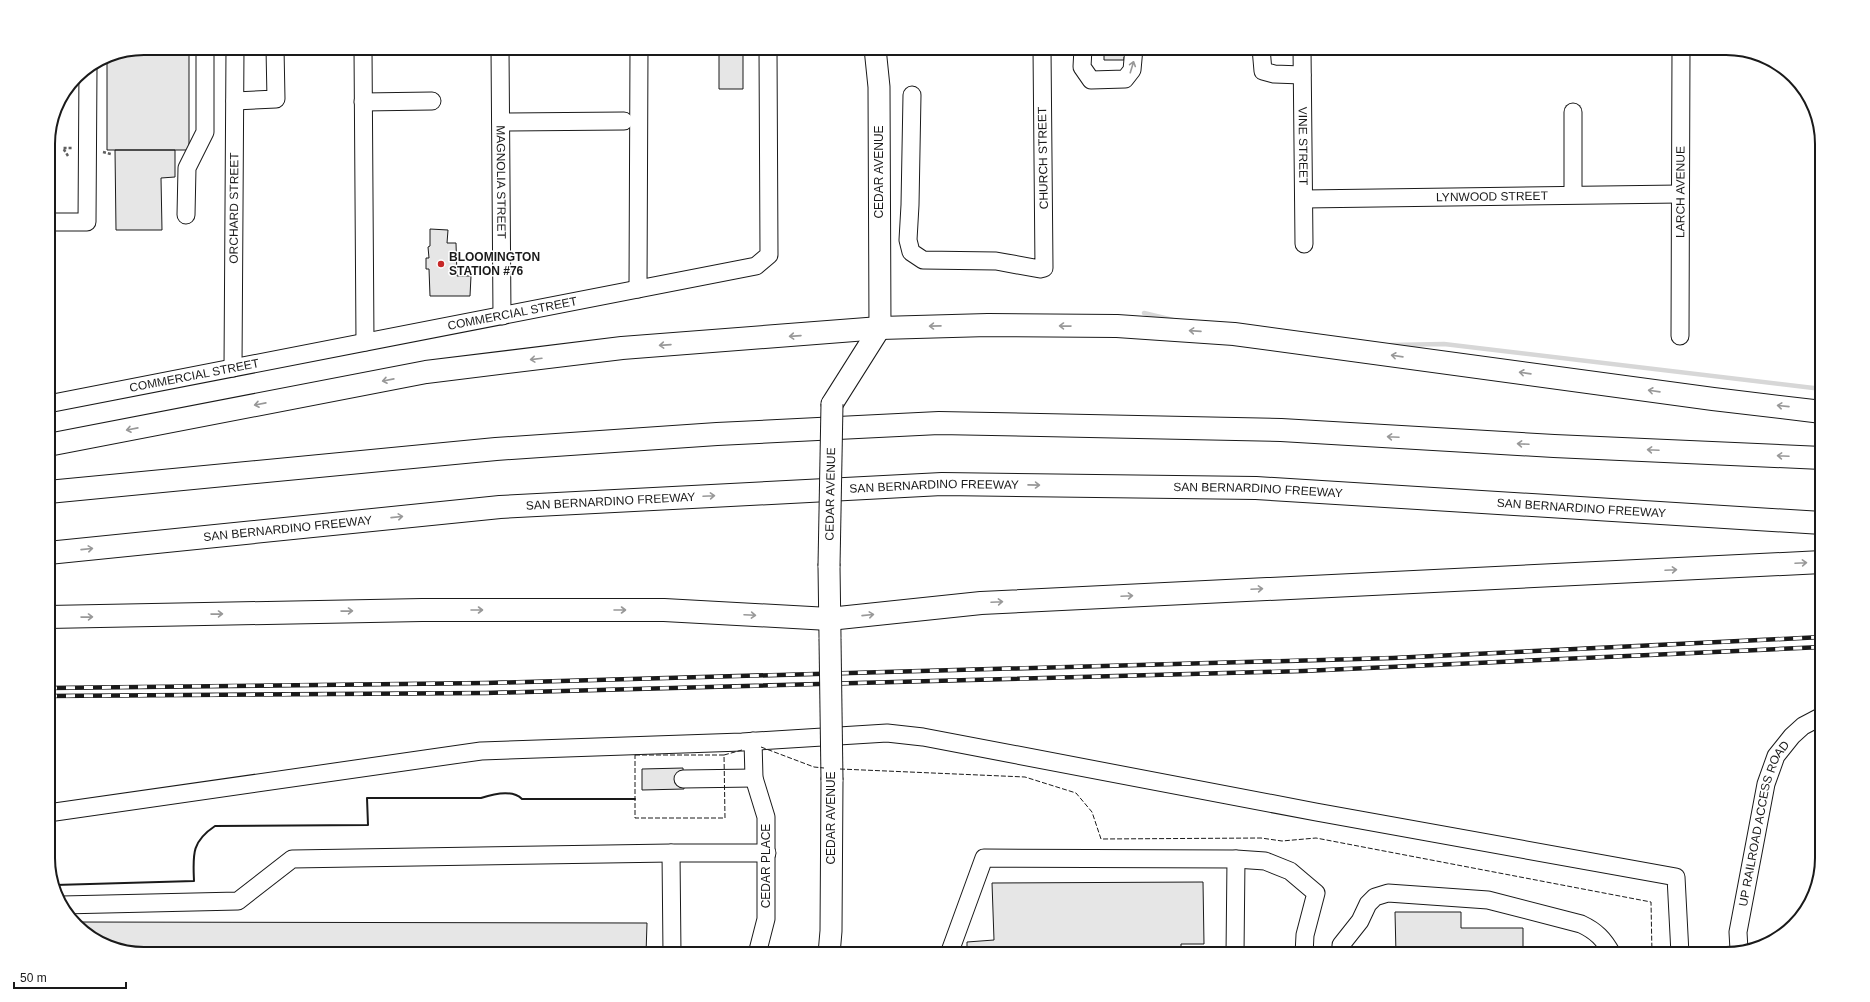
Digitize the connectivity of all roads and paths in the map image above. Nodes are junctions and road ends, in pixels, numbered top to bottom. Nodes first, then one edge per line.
1 (205, 55) edge
2 (235, 55) edge
3 (275, 55) edge
4 (363, 55) edge
5 (500, 55) edge
6 (639, 55) edge
7 (768, 55) edge
8 (876, 55) edge
9 (1042, 55) edge
10 (1083, 55) edge
11 (1133, 55) edge
12 (1262, 55) edge
13 (1302, 55) edge
14 (1681, 55) edge
15 (88, 75) edge
16 (1302, 75) junction
17 (912, 95) dead end
18 (235, 101) junction
19 (432, 101) dead end
20 (363, 102) junction
21 (1573, 112) dead end
22 (624, 121) dead end
23 (501, 122) junction
24 (1573, 194) junction
25 (1680, 194) junction
26 (1304, 199) junction
27 (186, 215) dead end
28 (55, 222) edge
29 (1304, 244) dead end
30 (638, 289) junction
31 (502, 316) junction
32 (880, 328) junction
33 (1680, 336) dead end
34 (365, 342) junction
35 (233, 368) junction
36 (55, 403) edge
37 (1815, 411) edge
38 (55, 444) edge
39 (1815, 458) edge
40 (55, 491) edge
41 (1815, 523) edge
42 (55, 552) edge
43 (1815, 562) edge
44 (55, 617) edge
45 (830, 629) junction
46 (1815, 720) edge
47 (753, 741) junction
48 (754, 778) junction
49 (684, 779) dead end
50 (55, 812) edge
51 (671, 853) junction
52 (767, 853) junction
53 (1236, 859) junction
54 (69, 905) edge
55 (1739, 946) edge
56 (672, 947) edge
57 (759, 947) edge
58 (830, 947) edge
59 (951, 947) edge
60 (1235, 947) edge
61 (1304, 947) edge
62 (1341, 947) edge
63 (1608, 947) edge
64 (1680, 947) edge

1 - 27 street
2 - 18 street, ORCHARD STREET
3 - 18 street
4 - 20 street
5 - 23 street, MAGNOLIA STREET
6 - 30 street
7 - 30 street, COMMERCIAL STREET
8 - 32 main road, CEDAR AVENUE
9 - 17 street, CHURCH STREET
10 -> 11 street
12 - 16 street
13 - 16 street, VINE STREET
14 - 25 street, LARCH AVENUE
15 - 28 street
16 - 26 street, VINE STREET
18 - 35 street, ORCHARD STREET
19 - 20 street
20 - 34 street
21 - 24 street
22 - 23 street
23 - 31 street, MAGNOLIA STREET
24 - 25 street, LYNWOOD STREET
24 - 26 street, LYNWOOD STREET
25 - 33 street, LARCH AVENUE
26 - 29 street, VINE STREET
30 - 31 street, COMMERCIAL STREET
31 - 34 street, COMMERCIAL STREET
37 -> 32 highway
32 -> 38 highway
32 - 45 main road, CEDAR AVENUE, bridge
34 - 35 street, COMMERCIAL STREET
35 - 36 street, COMMERCIAL STREET
39 -> 40 highway
42 -> 41 highway, SAN BERNARDINO FREEWAY
45 -> 43 highway
44 -> 45 highway
45 - 58 main road, CEDAR AVENUE, bridge
46 - 55 street, UP RAILROAD ACCESS ROAD
47 - 48 street, CEDAR PLACE
47 - 50 street
47 - 64 street
48 - 49 street
48 - 52 street, CEDAR PLACE
51 - 52 street
51 - 54 street
51 - 56 street
52 - 57 street, CEDAR PLACE
53 - 59 street
53 - 60 street
53 - 61 street
62 - 63 street

